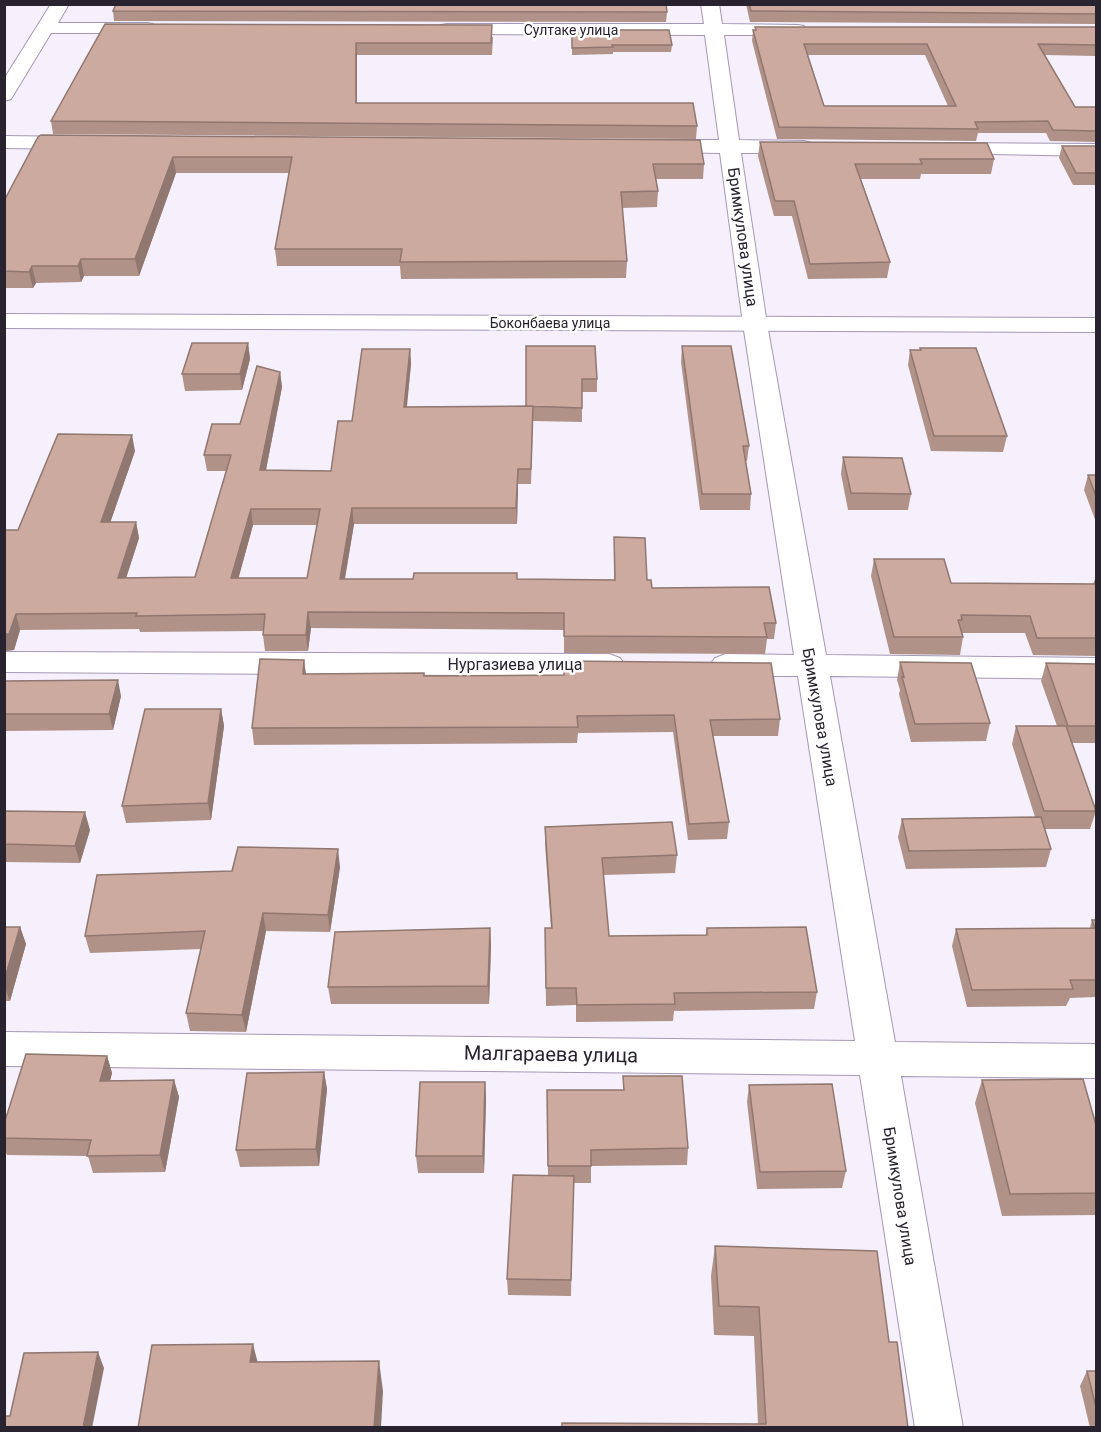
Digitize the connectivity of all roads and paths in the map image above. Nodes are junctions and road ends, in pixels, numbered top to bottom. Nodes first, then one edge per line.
1 (60, 4) edge
2 (712, 17) edge
3 (46, 28) junction
4 (165, 28) edge
5 (427, 29) edge
6 (821, 30) edge
7 (4, 95) edge
8 (4, 142) edge
9 (100, 143) edge
10 (635, 146) edge
11 (730, 147) junction
12 (825, 148) edge
13 (931, 148) edge
14 (1096, 150) edge
15 (4, 321) edge
16 (755, 324) junction
17 (1096, 325) edge
18 (4, 662) edge
19 (633, 665) edge
20 (693, 665) edge
21 (812, 666) junction
22 (1096, 669) edge
23 (4, 1049) edge
24 (877, 1058) junction
25 (1096, 1061) edge
26 (939, 1428) edge

1 - 3 street
2 - 5 street, Султаке улица
2 - 6 street, Султаке улица
2 - 11 street, Бримкулова улица
3 - 4 street
3 - 7 street
8 - 9 street
10 - 11 street
11 - 12 street
11 - 16 street, Бримкулова улица
13 - 14 street
15 - 16 street, Боконбаева улица
16 - 17 street, Боконбаева улица
16 - 21 street, Бримкулова улица
18 - 19 street, Нургазиева улица
20 - 21 street
21 - 22 street
21 - 24 street, Бримкулова улица
23 - 24 street, Малгараева улица
24 - 25 street, Малгараева улица
24 - 26 street, Бримкулова улица

